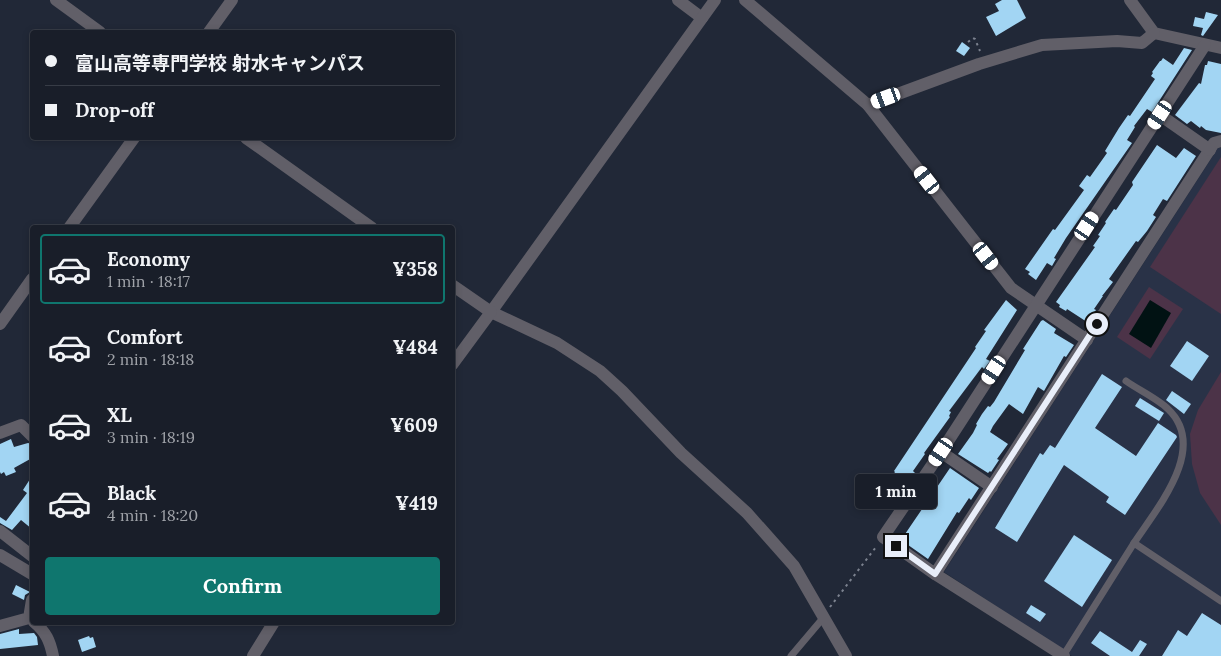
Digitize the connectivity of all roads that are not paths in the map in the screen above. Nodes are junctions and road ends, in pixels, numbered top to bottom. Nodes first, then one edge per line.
1 (56, 0) edge
2 (232, 0) edge
3 (678, 0) edge
4 (715, 0) edge
5 (1130, 0) edge
6 (746, 1) edge
7 (702, 18) junction
8 (97, 30) edge
9 (210, 30) edge
10 (1154, 33) junction
11 (1205, 45) junction
12 (1221, 48) edge
13 (868, 105) junction
14 (1160, 115) junction
15 (133, 140) edge
16 (249, 140) edge
17 (1221, 141) edge
18 (1210, 150) junction
19 (71, 225) edge
20 (368, 225) edge
21 (30, 282) edge
22 (455, 287) edge
23 (1036, 305) junction
24 (496, 315) junction
25 (0, 324) edge
26 (1087, 340) junction
27 (455, 361) edge
28 (1126, 381) dead end
29 (0, 433) edge
30 (30, 434) edge
31 (941, 452) junction
32 (992, 486) junction
33 (0, 531) edge
34 (1134, 543) junction
35 (30, 554) edge
36 (0, 555) edge
37 (30, 573) edge
38 (935, 574) junction
39 (1221, 601) edge
40 (824, 618) junction
41 (30, 621) edge
42 (37, 625) edge
43 (272, 625) edge
44 (0, 626) edge
45 (53, 656) edge
46 (253, 656) edge
47 (791, 656) edge
48 (846, 656) edge
49 (1063, 656) edge

1 - 8 street
2 - 9 street
3 - 7 street
4 - 7 street
5 - 10 street
6 - 13 street
7 - 24 street
10 - 11 street
10 - 13 street
11 - 12 street
11 - 14 street
13 - 23 street
14 - 18 street
14 - 23 street
15 - 19 street
16 - 20 street
17 - 18 street
18 - 26 street
21 - 25 street
22 - 24 street
23 - 26 street
23 - 31 street
24 - 27 street
24 - 40 street
26 - 32 street
28 - 34 lane
29 - 30 street
31 - 32 street
31 - 38 street
32 - 38 street
33 - 35 street
34 - 39 lane
34 - 49 lane
36 - 37 street
38 - 49 street
40 - 47 lane
40 - 48 street
41 - 44 street
42 - 45 street
43 - 46 street

